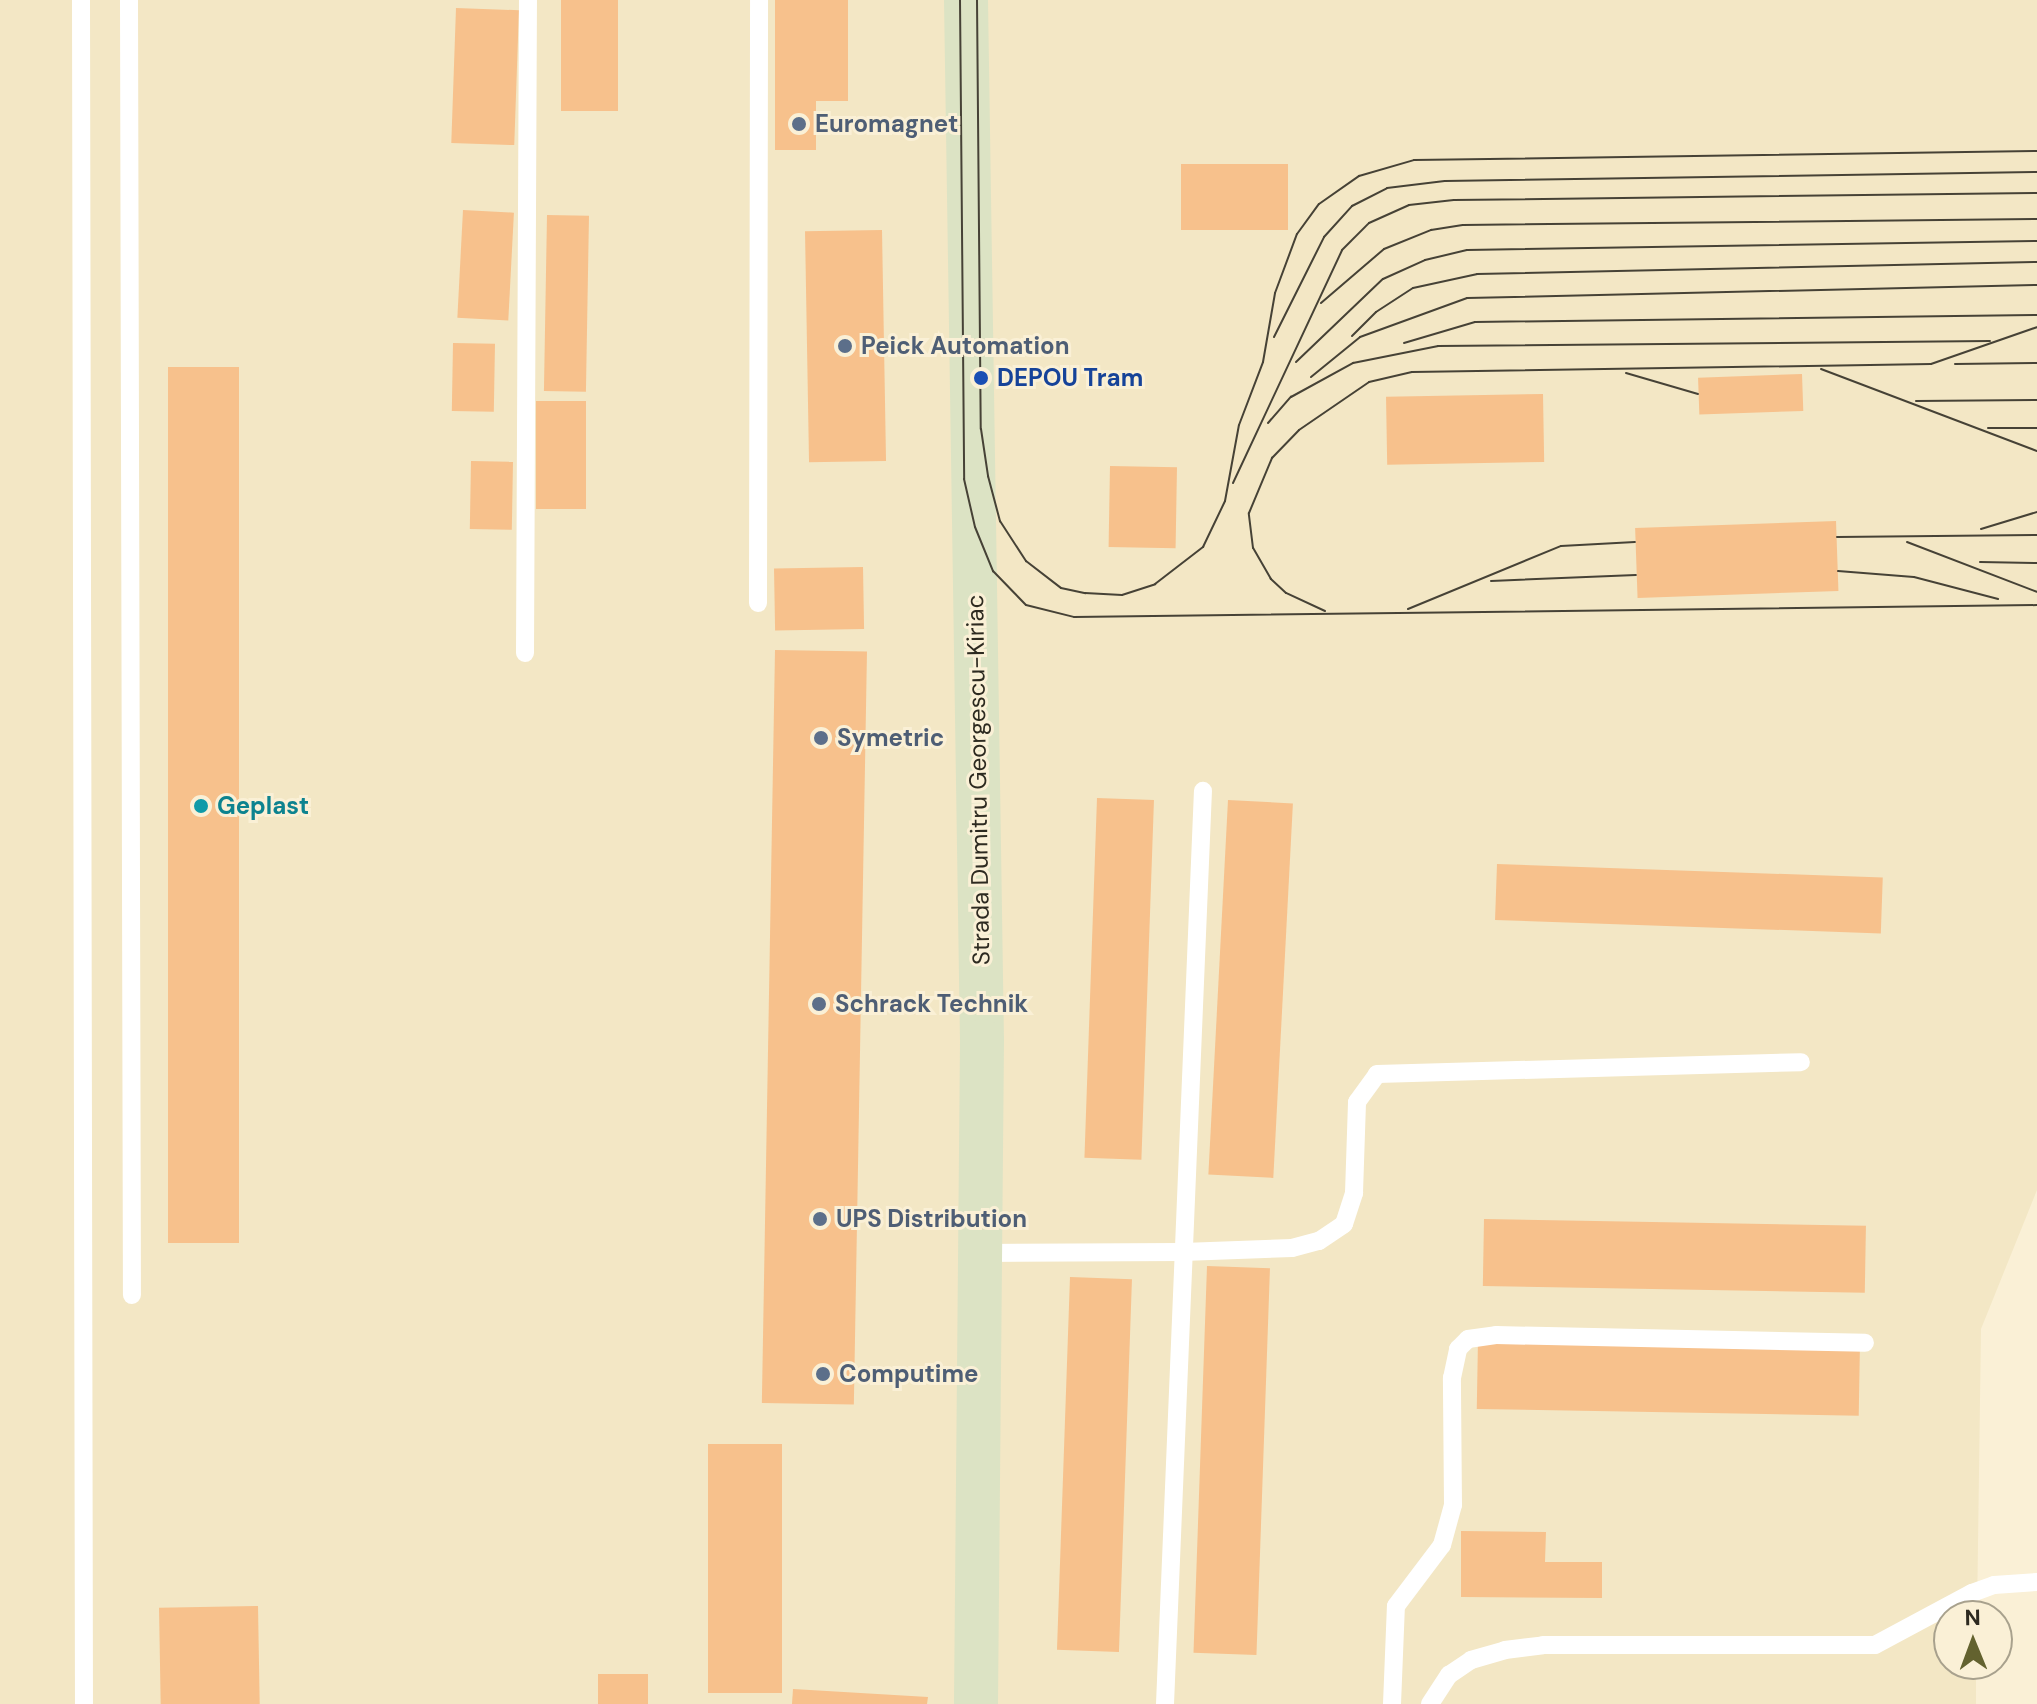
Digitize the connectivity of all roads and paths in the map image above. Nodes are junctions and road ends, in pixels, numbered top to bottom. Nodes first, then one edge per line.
1 (81, 0) edge
2 (129, 0) edge
3 (528, 0) edge
4 (759, 0) edge
5 (966, 0) edge
6 (758, 603) dead end
7 (525, 653) dead end
8 (1203, 791) dead end
9 (1801, 1062) dead end
10 (1183, 1252) junction
11 (978, 1253) junction
12 (132, 1295) dead end
13 (1865, 1343) dead end
14 (2037, 1582) edge
15 (84, 1704) edge
16 (976, 1704) edge
17 (1165, 1704) edge
18 (1392, 1704) edge
19 (1430, 1704) edge

1 - 15 lane
2 - 12 lane
3 - 7 lane
4 - 6 lane
5 - 11 main road, Strada Dumitru Georgescu-Kiriac
8 - 10 lane
9 - 10 lane
10 - 11 lane
10 - 17 lane
11 - 16 main road, Strada Dumitru Georgescu-Kiriac
13 - 18 lane
14 - 19 lane

